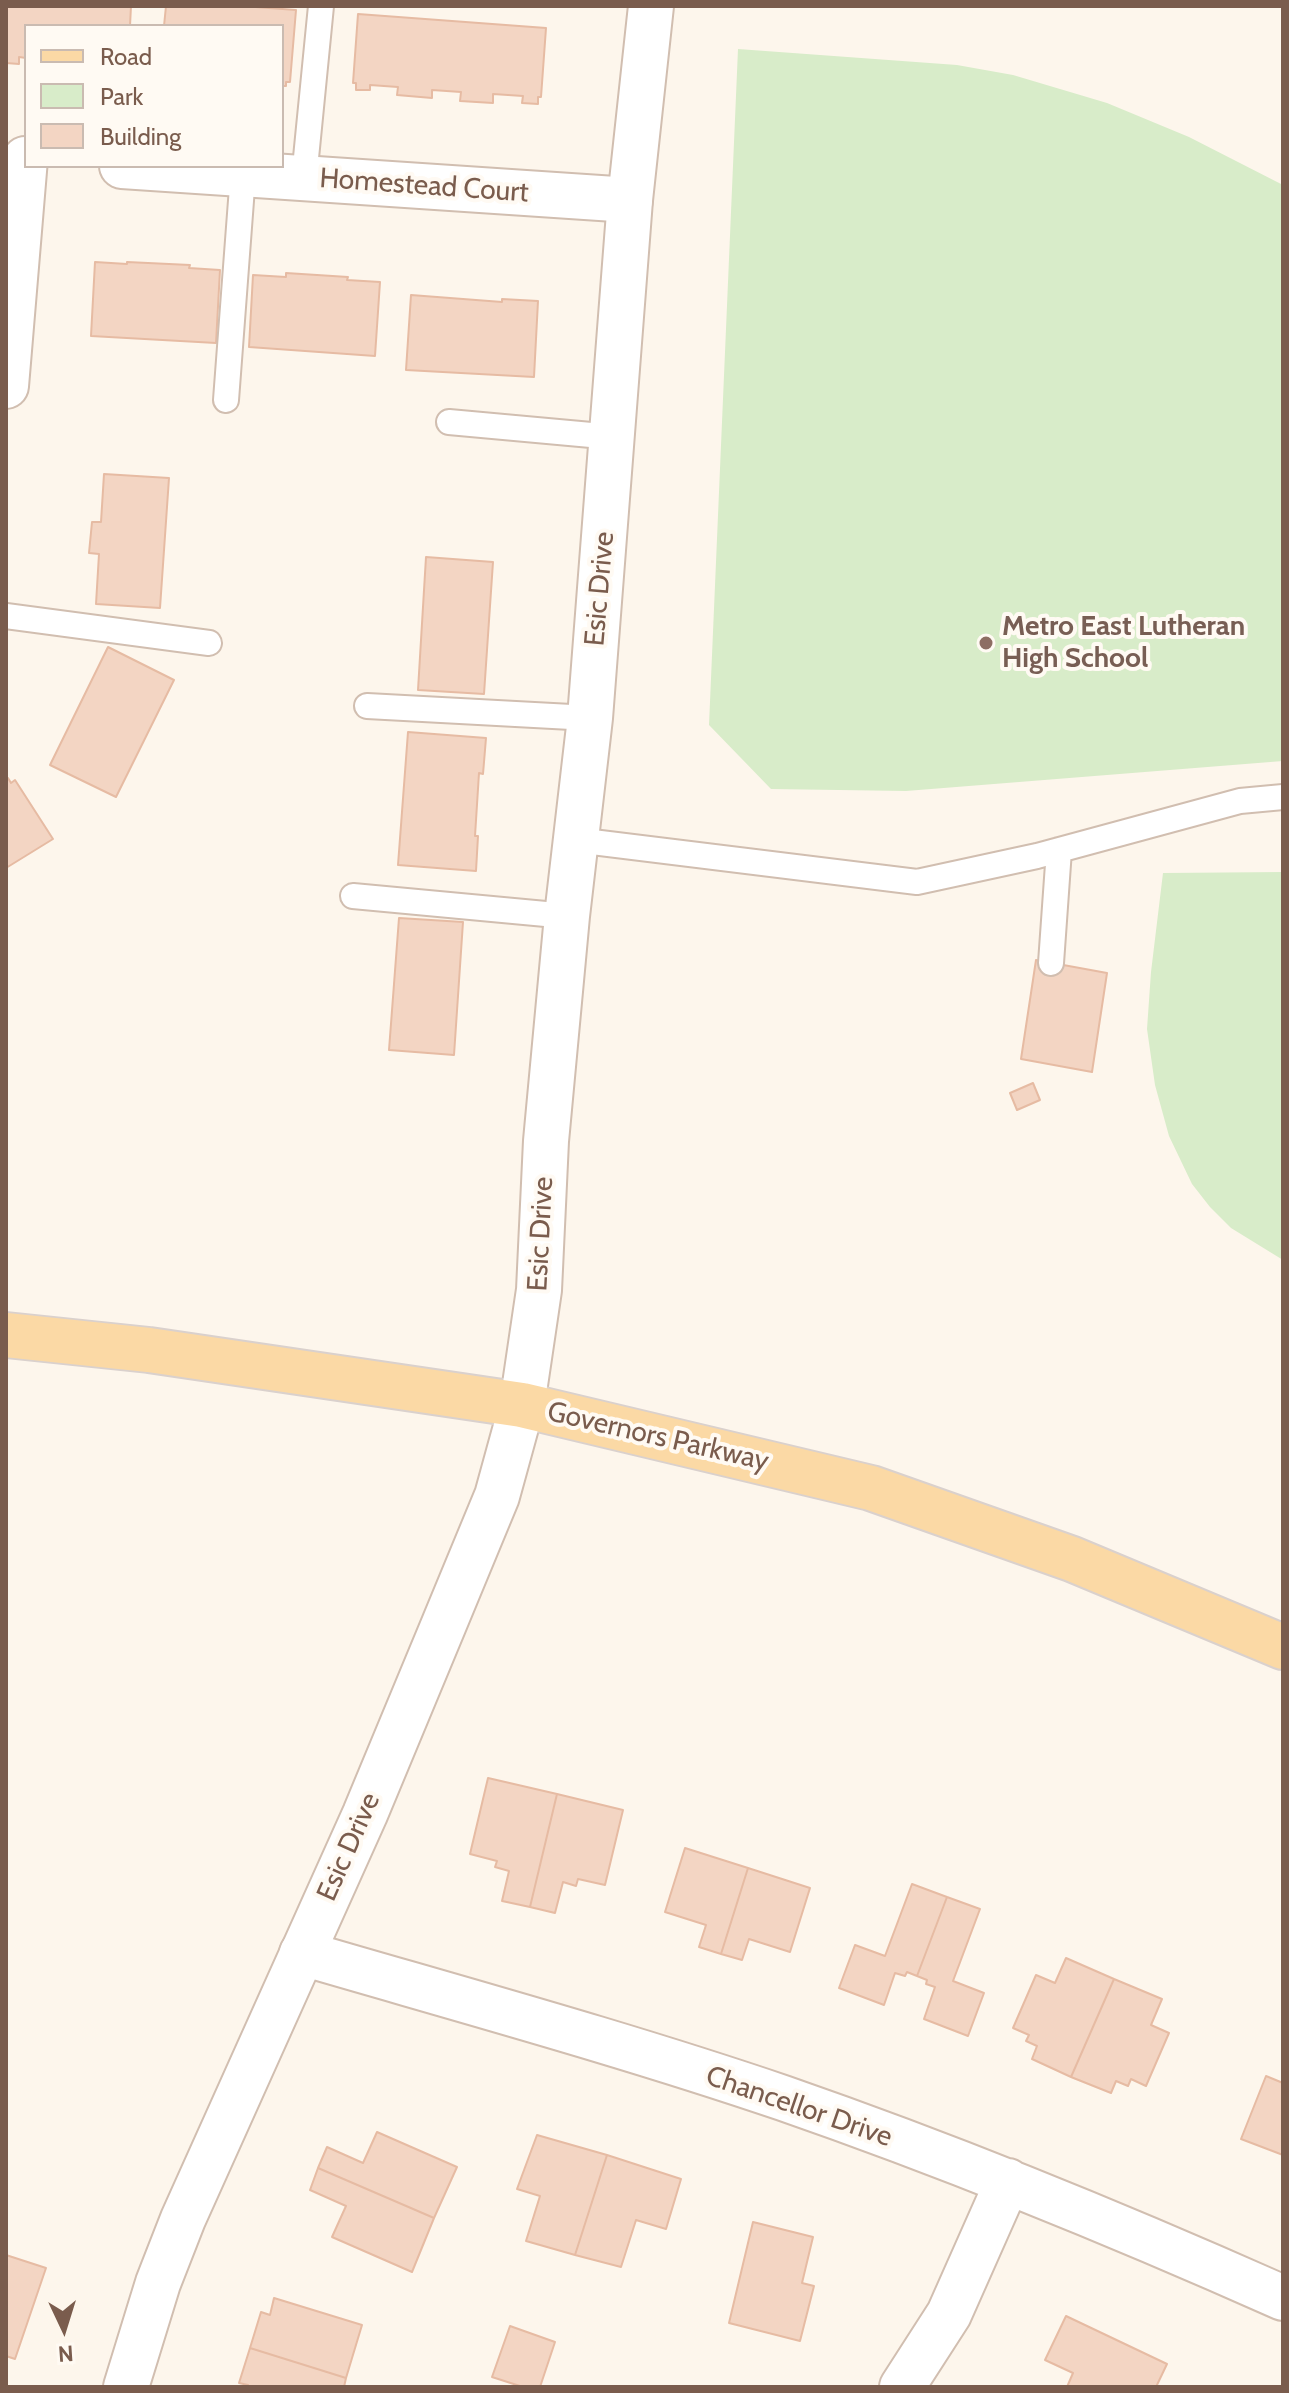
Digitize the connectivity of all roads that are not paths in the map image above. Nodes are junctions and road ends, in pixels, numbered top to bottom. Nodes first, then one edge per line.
1 (321, 6) edge
2 (651, 6) edge
3 (25, 168) edge
4 (152, 168) edge
5 (243, 174) junction
6 (304, 178) junction
7 (630, 200) junction
8 (6, 386) edge
9 (226, 400) dead end
10 (449, 422) dead end
11 (613, 437) junction
12 (6, 616) edge
13 (209, 643) dead end
14 (367, 706) dead end
15 (590, 718) junction
16 (1283, 797) edge
17 (576, 840) junction
18 (1059, 850) junction
19 (353, 896) dead end
20 (567, 916) junction
21 (1051, 963) dead end
22 (6, 1335) edge
23 (522, 1405) junction
24 (1283, 1647) edge
25 (302, 1953) junction
26 (1008, 2181) junction
27 (1283, 2298) edge
28 (126, 2387) edge
29 (902, 2387) edge

1 - 6 lane
2 - 7 street, Esic Drive
3 - 8 street
4 - 5 street, Homestead Court
5 - 6 street, Homestead Court
5 - 9 lane
6 - 7 street, Homestead Court
7 - 11 street, Esic Drive
10 - 11 lane
11 - 15 street, Esic Drive
12 - 13 lane
14 - 15 lane
15 - 17 street, Esic Drive
16 - 18 lane
17 - 18 lane
17 - 20 street, Esic Drive
18 - 21 lane
19 - 20 lane
20 - 23 street, Esic Drive
22 - 23 main road, Governors Parkway
23 - 24 main road, Governors Parkway
23 - 25 street, Esic Drive
25 - 26 street, Chancellor Drive
25 - 28 street, Esic Drive
26 - 27 street, Chancellor Drive
26 - 29 street

